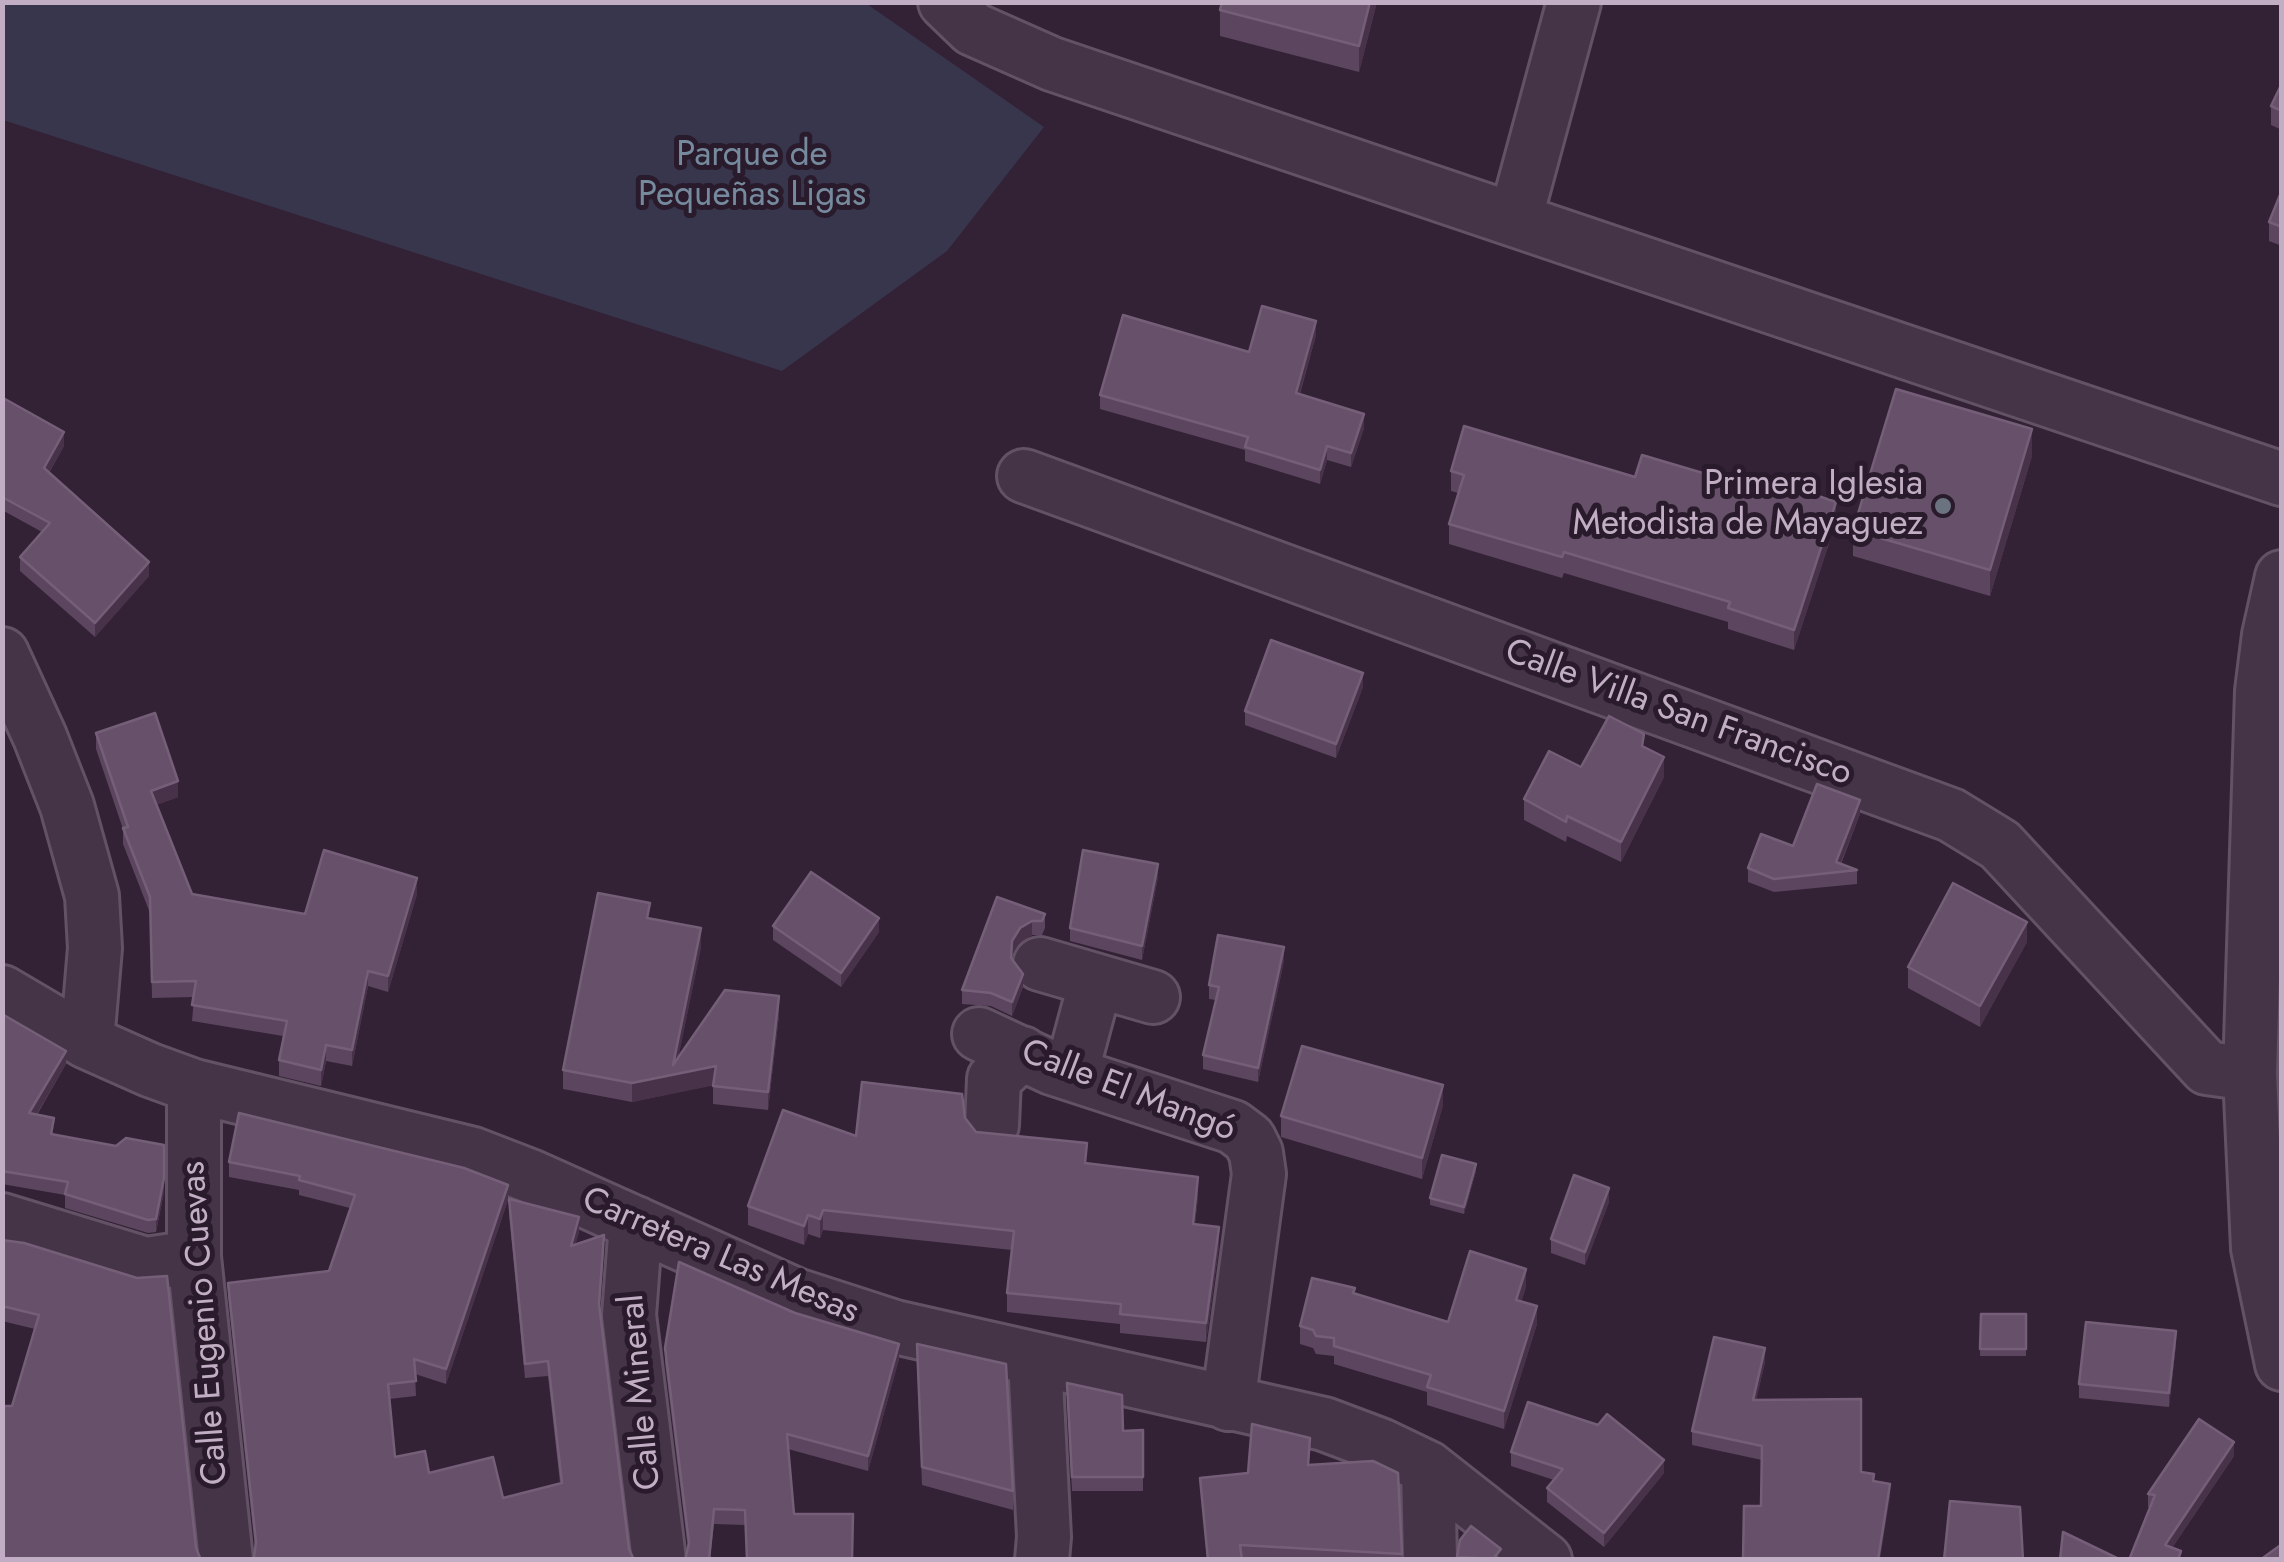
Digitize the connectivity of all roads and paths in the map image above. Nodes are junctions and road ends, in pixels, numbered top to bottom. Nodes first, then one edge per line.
1 (945, 2) edge
2 (1574, 2) edge
3 (1516, 220) junction
4 (1024, 476) dead end
5 (2282, 479) edge
6 (2282, 576) edge
7 (2, 654) edge
8 (1040, 964) dead end
9 (1096, 981) junction
10 (2, 992) edge
11 (1153, 998) dead end
12 (87, 1042) junction
13 (1071, 1074) junction
14 (2250, 1074) junction
15 (194, 1086) junction
16 (992, 1125) dead end
17 (2, 1220) edge
18 (636, 1224) junction
19 (194, 1257) junction
20 (1035, 1360) junction
21 (2282, 1364) edge
22 (1228, 1404) junction
23 (1428, 1468) junction
24 (226, 1560) edge
25 (659, 1560) edge
26 (1042, 1560) edge
27 (1430, 1560) edge
28 (1545, 1560) edge

1 - 3 street
2 - 3 street
3 - 5 street
4 - 14 street, Calle Villa San Francisco
6 - 14 street
7 - 12 street
8 - 9 street
9 - 11 street
9 - 13 street
10 - 12 street, Carretera Las Mesas
12 - 15 street, Carretera Las Mesas
13 - 16 street, Calle El Mangó
13 - 22 street, Calle El Mangó
14 - 21 street
15 - 18 street, Carretera Las Mesas
15 - 19 street, Calle Eugenio Cuevas
17 - 19 street
18 - 20 street, Carretera Las Mesas
18 - 25 street, Calle Mineral
19 - 24 street, Calle Eugenio Cuevas
20 - 22 street, Carretera Las Mesas
20 - 26 street
22 - 23 street, Carretera Las Mesas
23 - 27 street
23 - 28 street, Carretera Las Mesas

